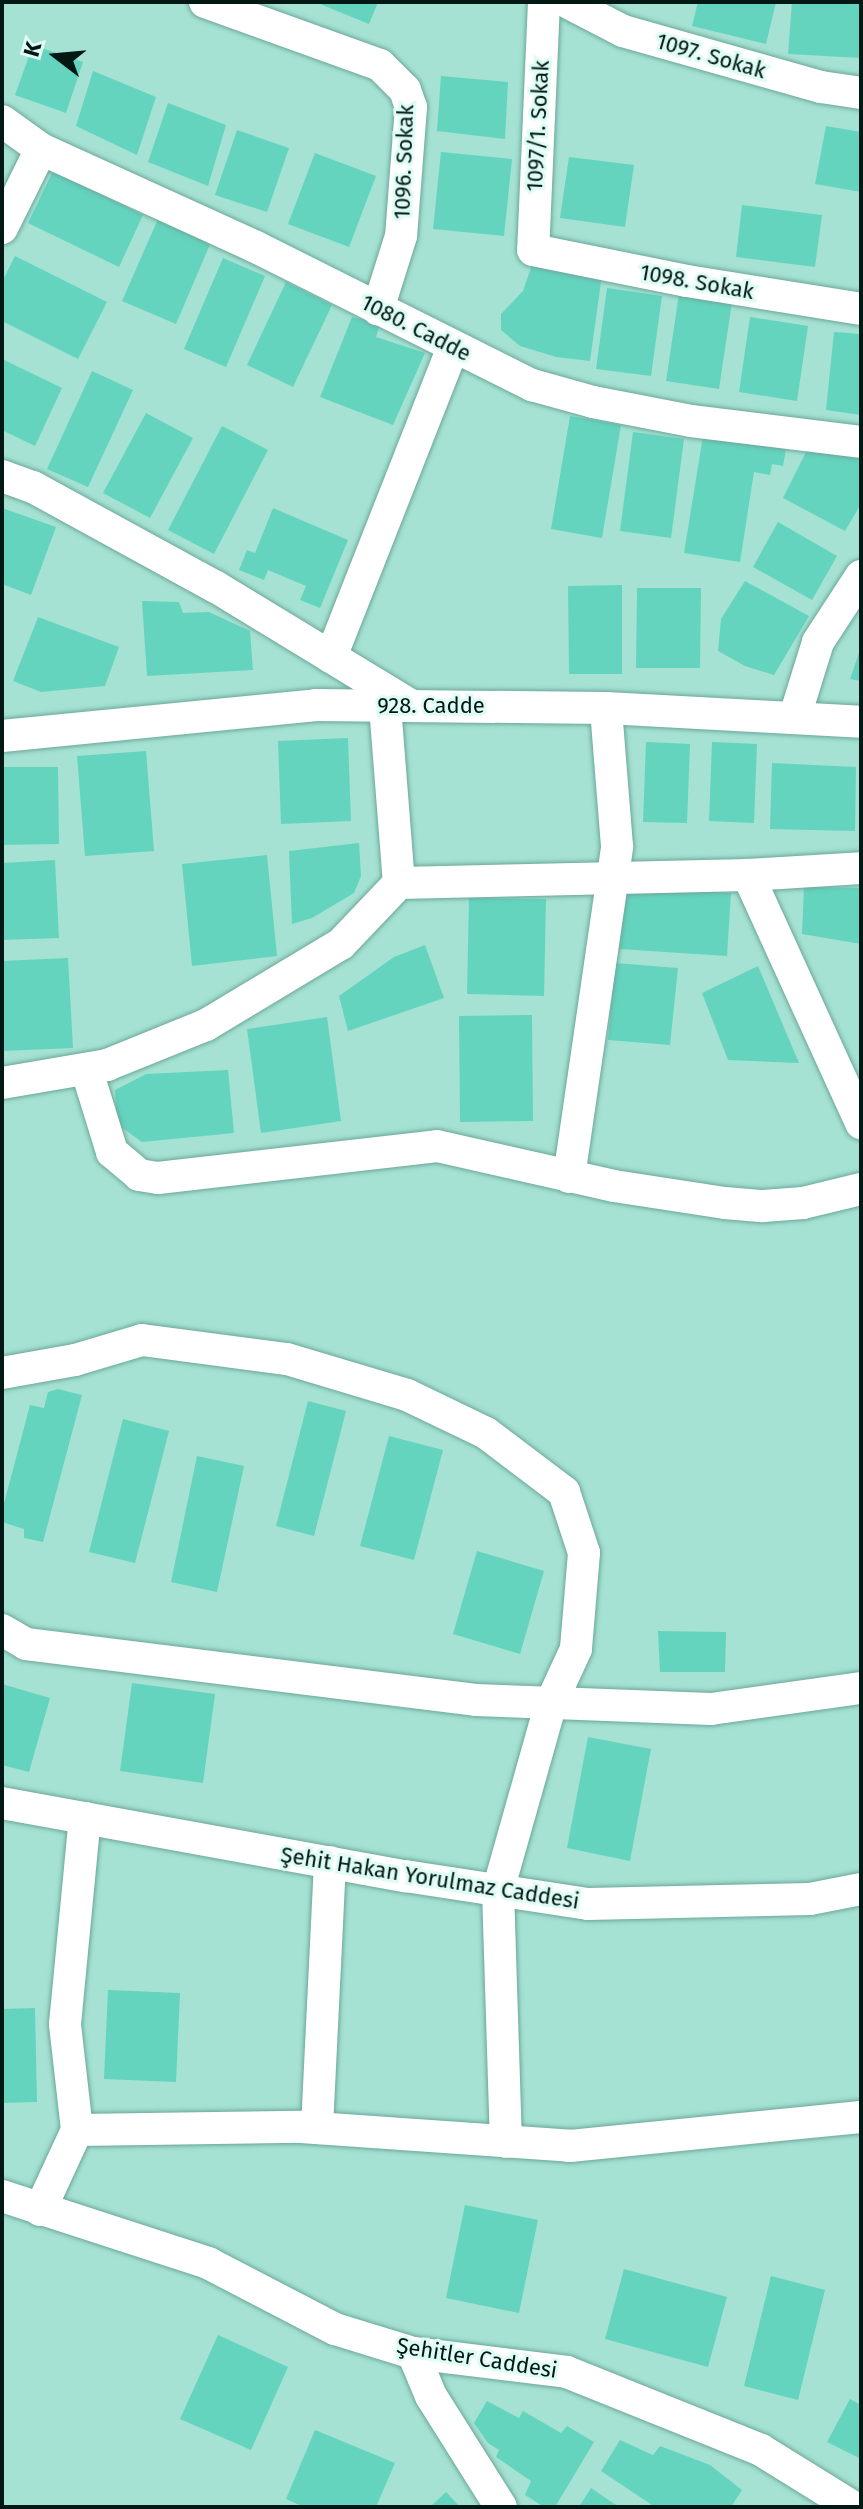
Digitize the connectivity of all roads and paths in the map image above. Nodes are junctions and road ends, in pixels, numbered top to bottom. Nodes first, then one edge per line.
1 (205, 2) edge
2 (544, 2) edge
3 (567, 2) edge
4 (861, 93) edge
5 (2, 121) edge
6 (41, 149) junction
7 (2, 228) edge
8 (533, 250) joint
9 (378, 309) junction
10 (861, 309) edge
11 (453, 348) junction
12 (861, 442) edge
13 (2, 476) edge
14 (861, 576) edge
15 (331, 657) junction
16 (398, 706) junction
17 (606, 708) junction
18 (795, 716) junction
19 (861, 722) edge
20 (2, 736) edge
21 (861, 868) edge
22 (748, 875) junction
23 (611, 878) junction
24 (399, 883) junction
25 (87, 1071) junction
26 (2, 1083) edge
27 (861, 1123) edge
28 (569, 1177) junction
29 (861, 1189) edge
30 (2, 1373) edge
31 (2, 1630) edge
32 (861, 1688) edge
33 (551, 1703) junction
34 (2, 1803) edge
35 (85, 1818) junction
36 (330, 1862) junction
37 (861, 1889) edge
38 (498, 1890) junction
39 (861, 2117) edge
40 (317, 2128) junction
41 (77, 2130) junction
42 (506, 2142) junction
43 (2, 2196) edge
44 (40, 2210) junction
45 (413, 2353) junction
46 (501, 2507) edge
47 (853, 2507) edge

1 - 9 street, 1096. Sokak
2 - 8 street, 1097/1. Sokak
3 - 4 street, 1097. Sokak
5 - 6 street, 1080. Cadde
6 - 7 street
6 - 9 street, 1080. Cadde
8 - 10 street, 1098. Sokak
9 - 11 street, 1080. Cadde
11 - 12 street, 1080. Cadde
11 - 15 street
13 - 15 street
14 - 18 street
15 - 16 street
16 - 17 street, 928. Cadde
16 - 20 street, 928. Cadde
16 - 24 street
17 - 18 street, 928. Cadde
17 - 23 street
18 - 19 street, 928. Cadde
21 - 22 street
22 - 23 street
22 - 27 street
23 - 24 street
23 - 28 street
24 - 25 street
25 - 26 street
25 - 28 street
28 - 29 street
30 - 33 street
31 - 33 street
32 - 33 street
33 - 38 street
34 - 35 street, Şehit Hakan Yorulmaz Caddesi
35 - 36 street, Şehit Hakan Yorulmaz Caddesi
35 - 41 street
36 - 38 street, Şehit Hakan Yorulmaz Caddesi
36 - 40 street
37 - 38 street, Şehit Hakan Yorulmaz Caddesi
38 - 42 street
39 - 42 street
40 - 41 street
40 - 42 street
41 - 44 street
43 - 44 street, Şehitler Caddesi
44 - 45 street, Şehitler Caddesi
45 - 46 street
45 - 47 street, Şehitler Caddesi

